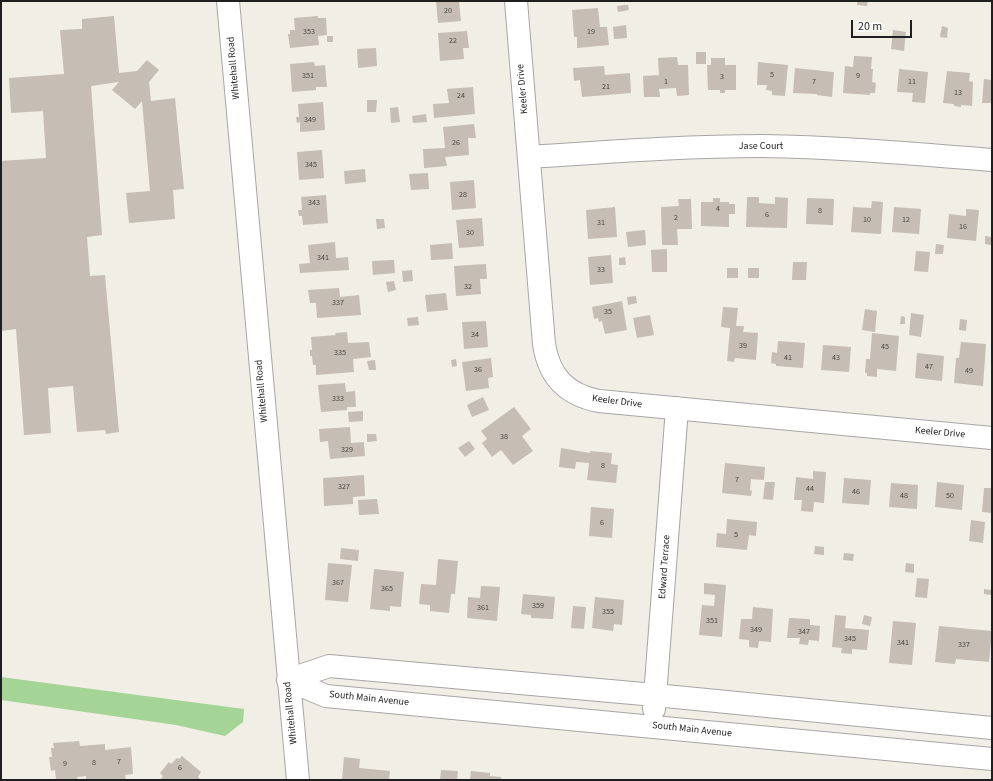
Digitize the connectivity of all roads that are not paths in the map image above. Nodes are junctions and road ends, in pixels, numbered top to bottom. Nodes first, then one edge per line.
1 (228, 1) edge
2 (516, 1) edge
3 (529, 157) junction
4 (992, 160) edge
5 (677, 408) junction
6 (992, 438) edge
7 (288, 680) junction
8 (655, 695) junction
9 (962, 725) junction
10 (653, 726) junction
11 (992, 728) edge
12 (959, 756) junction
13 (992, 760) edge
14 (298, 780) edge

1 - 7 street, Whitehall Road
2 - 3 street, Keeler Drive
3 - 4 street, Jase Court
3 - 5 street, Keeler Drive
5 - 6 street, Keeler Drive
5 - 8 street, Edward Terrace
7 - 8 street
7 - 10 street, South Main Avenue
7 - 14 street, Whitehall Road
8 - 9 street
8 - 10 street, Edward Terrace
9 - 11 street
9 - 12 street
10 - 12 street, South Main Avenue
12 - 13 street, South Main Avenue

